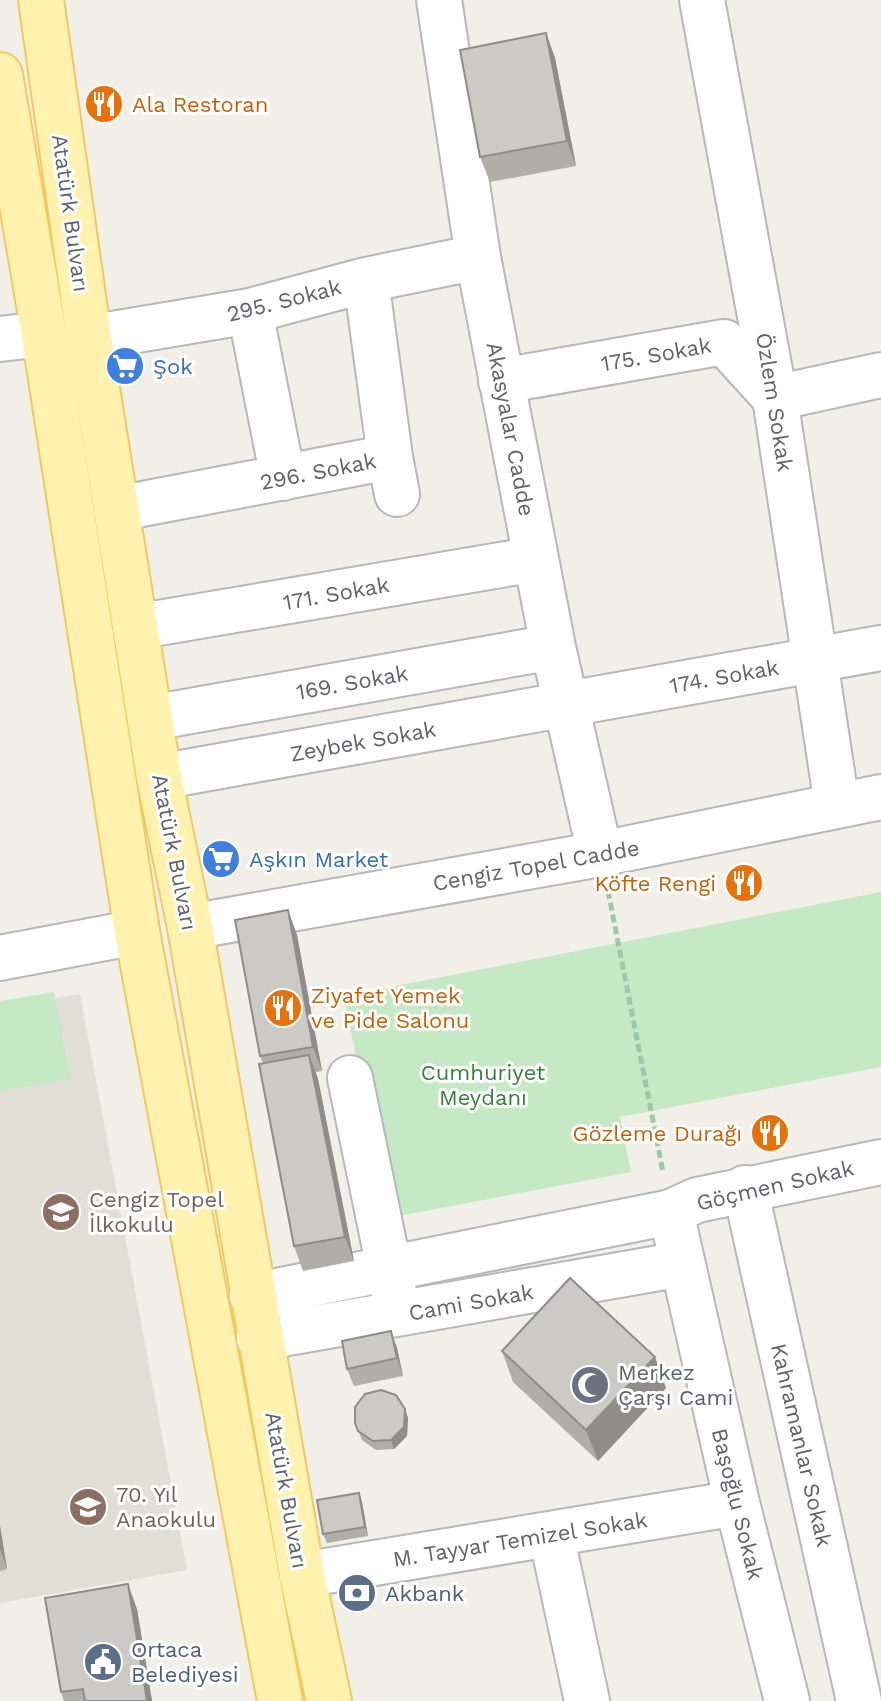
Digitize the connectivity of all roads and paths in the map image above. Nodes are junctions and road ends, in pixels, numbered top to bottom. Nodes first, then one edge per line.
1 (439, 0) edge
2 (702, 0) edge
3 (46, 1) edge
4 (0, 75) edge
5 (478, 257) junction
6 (366, 280) junction
7 (250, 311) junction
8 (44, 334) junction
9 (89, 338) junction
10 (0, 339) edge
11 (881, 375) edge
12 (501, 381) junction
13 (775, 398) junction
14 (283, 478) junction
15 (116, 509) junction
16 (536, 559) junction
17 (135, 627) junction
18 (553, 647) junction
19 (881, 648) edge
20 (814, 660) junction
21 (566, 704) junction
22 (151, 718) junction
23 (159, 777) junction
24 (881, 797) edge
25 (837, 805) junction
26 (600, 854) junction
27 (190, 927) junction
28 (137, 932) junction
29 (0, 958) edge
30 (350, 1078) dead end
31 (881, 1162) edge
32 (745, 1188) junction
33 (671, 1212) junction
34 (682, 1264) junction
35 (389, 1269) junction
36 (252, 1296) junction
37 (399, 1315) junction
38 (259, 1338) junction
39 (737, 1503) junction
40 (551, 1534) junction
41 (302, 1575) junction
42 (280, 1701) edge
43 (329, 1701) edge
44 (587, 1701) edge
45 (787, 1701) edge
46 (859, 1701) edge

1 - 5 street, Akasyalar Cadde
2 - 13 street, Özlem Sokak
3 - 9 main road, Atatürk Bulvarı
4 - 8 main road, Atatürk Bulvarı
5 - 6 street, 295. Sokak
5 - 12 street, Akasyalar Cadde
6 - 7 street, 295. Sokak
6 - 14 street, 296. Sokak
7 - 9 street, 295. Sokak
7 - 14 street
8 - 10 street
8 - 28 main road, Atatürk Bulvarı
9 - 15 main road, Atatürk Bulvarı
11 - 13 street
12 - 13 street, 175. Sokak
12 - 16 street, Akasyalar Cadde
13 - 20 street, Özlem Sokak
14 - 15 street, 296. Sokak
15 - 17 main road, Atatürk Bulvarı
16 - 17 street, 171. Sokak
16 - 18 street, Akasyalar Cadde
17 - 22 main road, Atatürk Bulvarı
18 - 21 street, Akasyalar Cadde
18 - 22 street, 169. Sokak
19 - 20 street, 174. Sokak
20 - 21 street, 174. Sokak
20 - 25 street, Özlem Sokak
21 - 23 street, Zeybek Sokak
21 - 26 street, Akasyalar Cadde
22 - 23 main road, Atatürk Bulvarı
23 - 27 main road, Atatürk Bulvarı
24 - 25 street, Cengiz Topel Cadde
25 - 26 street, Cengiz Topel Cadde
26 - 27 street, Cengiz Topel Cadde
26 - 33 path
27 - 36 main road, Atatürk Bulvarı
28 - 29 street
28 - 42 main road, Atatürk Bulvarı
30 - 35 street
31 - 32 street, Göçmen Sokak
32 - 33 street, Göçmen Sokak
32 - 46 street, Kahramanlar Sokak
33 - 34 street, Başoğlu Sokak
33 - 35 street
34 - 37 street, Cami Sokak
34 - 39 street, Başoğlu Sokak
35 - 36 street
35 - 37 street
36 - 38 main road, Atatürk Bulvarı
37 - 38 street, Cami Sokak
38 - 41 main road, Atatürk Bulvarı
39 - 40 street, M. Tayyar Temizel Sokak
39 - 45 street, Başoğlu Sokak
40 - 41 street, M. Tayyar Temizel Sokak
40 - 44 street
41 - 43 main road, Atatürk Bulvarı

